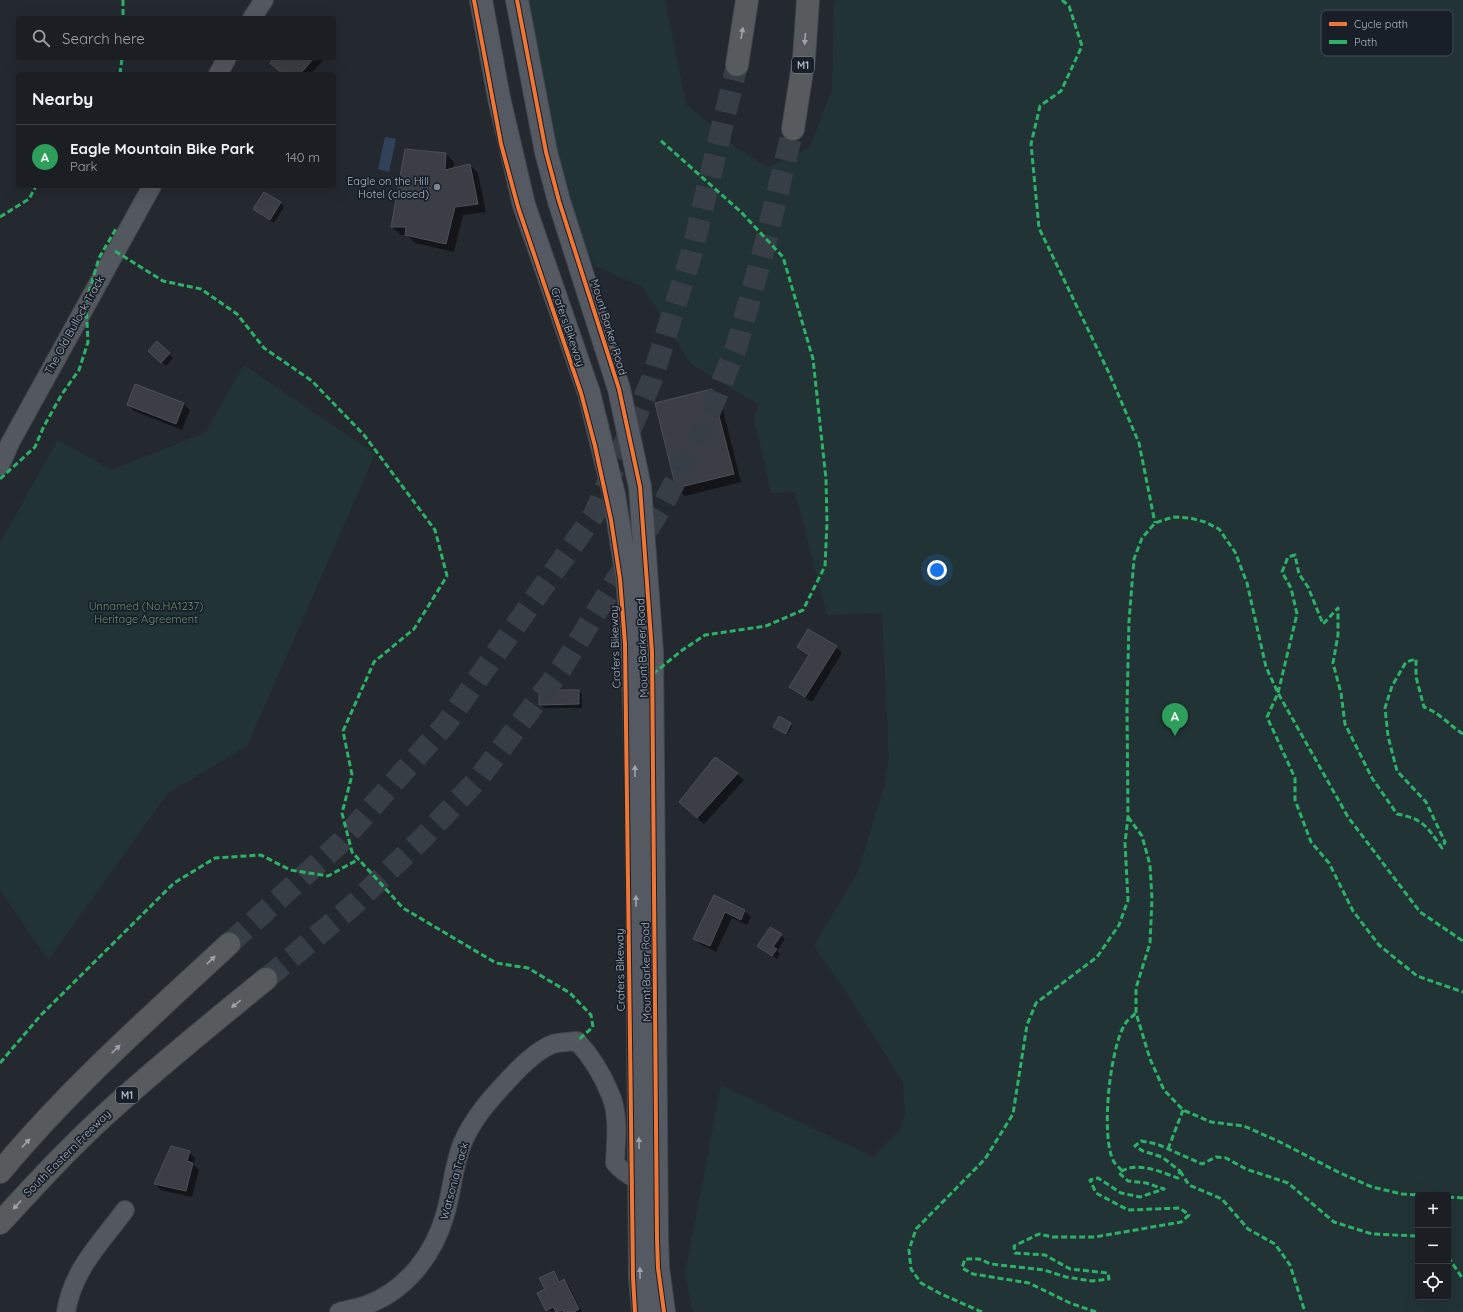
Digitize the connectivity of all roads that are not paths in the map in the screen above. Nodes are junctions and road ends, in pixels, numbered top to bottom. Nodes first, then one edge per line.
1 (264, 0) edge
2 (481, 0) edge
3 (517, 0) edge
4 (747, 0) edge
5 (808, 0) edge
6 (253, 16) edge
7 (226, 60) edge
8 (737, 65) tunnel mouth
9 (219, 72) edge
10 (533, 91) junction
11 (499, 98) junction
12 (793, 129) tunnel mouth
13 (151, 188) edge
14 (0, 466) edge
15 (642, 514) junction
16 (619, 518) junction
17 (229, 944) tunnel mouth
18 (266, 979) tunnel mouth
19 (0, 1172) edge
20 (648, 1181) junction
21 (125, 1210) dead end
22 (0, 1223) edge
23 (66, 1312) edge
24 (339, 1312) edge
25 (643, 1312) edge
26 (664, 1312) edge

1 - 6 street
2 - 11 main road, Mount Barker Road
3 - 10 main road, Mount Barker Road
8 -> 4 highway
5 -> 12 highway, M1
7 - 9 street
10 - 11 main road
10 - 15 main road, Mount Barker Road
11 - 16 main road, Mount Barker Road
13 - 14 street, The Old Bullock Track
15 - 16 main road
15 - 20 main road, Mount Barker Road
20 -> 16 main road, Mount Barker Road
19 -> 17 highway
18 -> 22 highway, South Eastern Freeway / M1
20 - 24 street, Watsonia Track
25 -> 20 main road, Mount Barker Road
20 - 26 main road, Mount Barker Road
21 - 23 street

